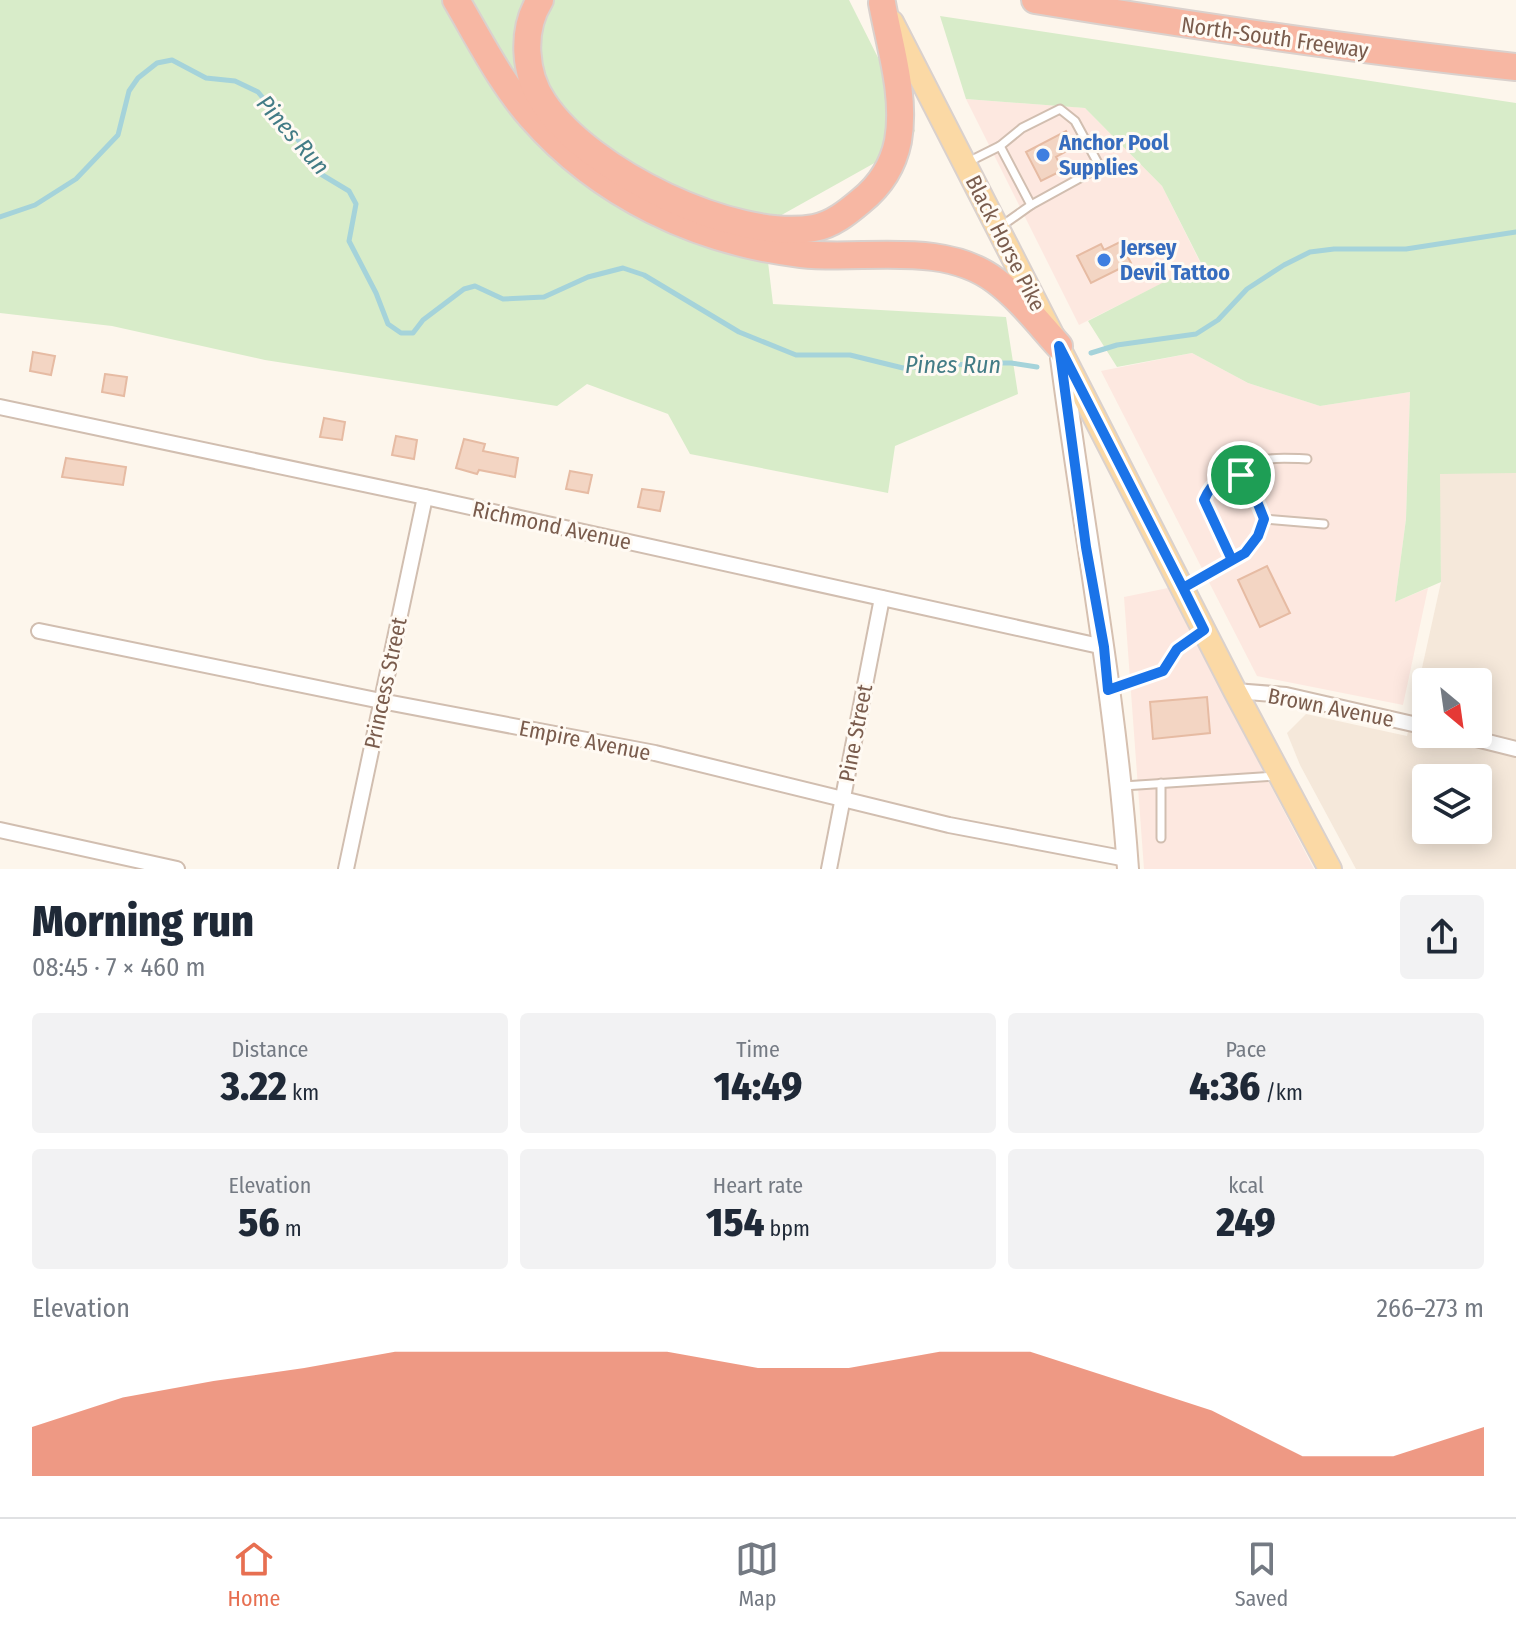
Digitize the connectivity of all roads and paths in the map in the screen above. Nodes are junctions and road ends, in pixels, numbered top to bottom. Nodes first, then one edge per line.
1 (456, 0) edge
2 (540, 0) edge
3 (1035, 0) edge
4 (881, 2) edge
5 (1516, 67) edge
6 (1000, 146) junction
7 (965, 163) junction
8 (1031, 205) junction
9 (998, 228) junction
10 (1059, 346) junction
11 (0, 407) edge
12 (1307, 459) dead end
13 (1241, 475) junction
14 (425, 497) junction
15 (1264, 519) junction
16 (1324, 524) dead end
17 (1232, 560) junction
18 (1183, 588) junction
19 (882, 598) junction
20 (1204, 630) junction
21 (39, 631) dead end
22 (1104, 647) junction
23 (1108, 690) junction
24 (1235, 691) junction
25 (381, 701) junction
26 (1412, 724) edge
27 (1492, 743) edge
28 (1516, 749) edge
29 (1280, 776) junction
30 (1161, 783) junction
31 (1121, 786) junction
32 (842, 798) junction
33 (0, 830) edge
34 (1161, 838) dead end
35 (1128, 864) edge
36 (177, 869) edge
37 (346, 869) edge
38 (829, 869) edge
39 (1330, 869) edge

1 - 10 highway
2 - 4 highway
3 - 5 highway, North-South Freeway
4 - 7 main road, Black Horse Pike
6 - 7 lane
6 - 8 lane
6 - 8 lane
7 - 9 main road, Black Horse Pike
8 - 9 lane
9 - 10 main road, Black Horse Pike
10 - 18 main road, Black Horse Pike
10 - 22 street
11 - 14 street, Richmond Avenue
12 - 13 lane
13 - 15 lane
13 - 17 lane
14 - 19 street, Richmond Avenue
14 - 25 street, Princess Street
15 - 16 lane
15 - 17 lane
17 - 18 lane
18 - 20 main road, Black Horse Pike
19 - 22 street, Richmond Avenue
19 - 32 street, Pine Street
20 - 23 lane
20 - 24 main road, Black Horse Pike
21 - 25 street, Empire Avenue
22 - 23 street
23 - 31 street
24 - 26 street, Brown Avenue
24 - 29 main road, Black Horse Pike
25 - 32 street, Empire Avenue
25 - 37 street, Princess Street
27 - 28 street
29 - 30 lane
29 - 39 main road, Black Horse Pike
30 - 31 lane
30 - 34 lane
31 - 35 street
32 - 35 street, Empire Avenue
32 - 38 street, Pine Street
33 - 36 street

